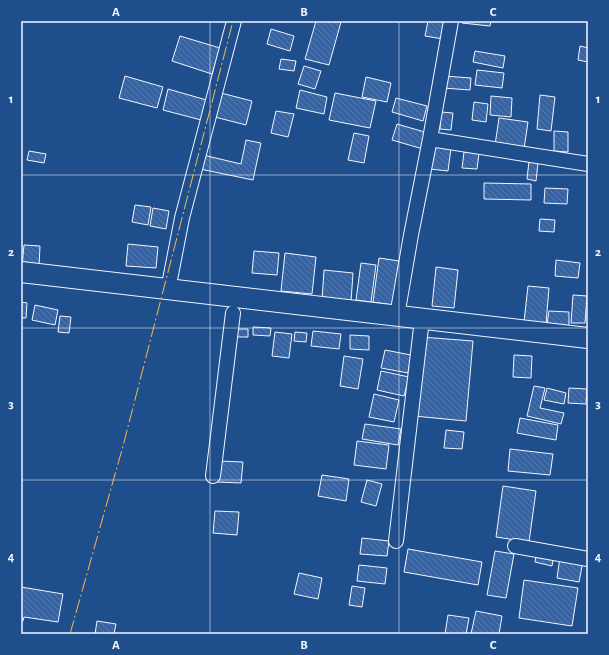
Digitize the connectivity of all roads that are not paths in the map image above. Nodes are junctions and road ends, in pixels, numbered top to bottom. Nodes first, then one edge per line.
1 (234, 21) edge
2 (451, 21) edge
3 (430, 139) junction
4 (588, 164) edge
5 (21, 272) edge
6 (168, 290) junction
7 (233, 313) dead end
8 (397, 316) junction
9 (422, 319) junction
10 (588, 338) edge
11 (214, 476) dead end
12 (396, 541) dead end
13 (515, 546) dead end
14 (588, 559) edge

1 - 6 street
2 - 3 street
3 - 4 street
3 - 8 street
5 - 6 street
6 - 8 street
7 - 11 street
8 - 9 street
9 - 10 street
9 - 12 street
13 - 14 street

